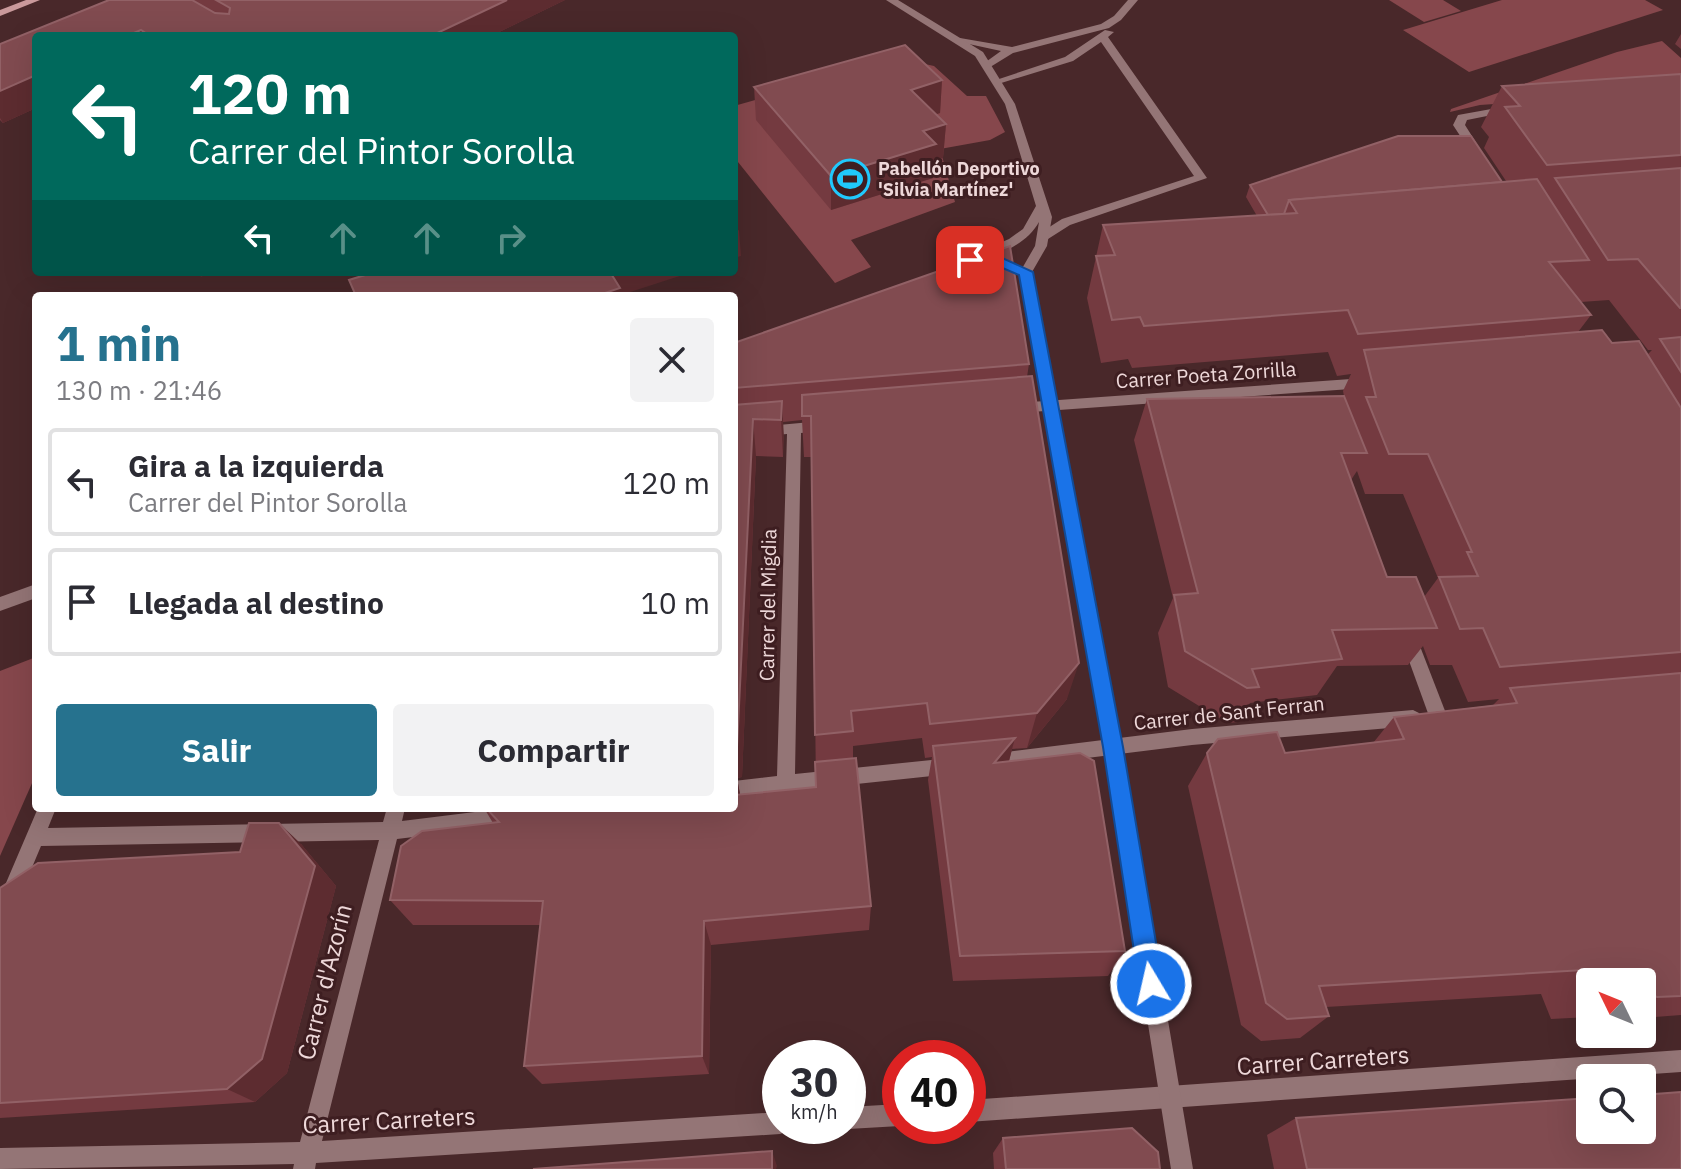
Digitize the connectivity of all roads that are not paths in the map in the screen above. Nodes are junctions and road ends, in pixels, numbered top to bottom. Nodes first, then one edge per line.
1 (35, 0) edge
2 (891, 0) edge
3 (1133, 0) edge
4 (0, 13) edge
5 (1104, 33) junction
6 (960, 41) junction
7 (1008, 49) junction
8 (987, 66) junction
9 (998, 81) junction
10 (1525, 108) edge
11 (1486, 166) edge
12 (1041, 208) junction
13 (1044, 236) junction
14 (970, 260) junction
15 (1013, 267) junction
16 (933, 274) edge
17 (1376, 382) edge
18 (1049, 406) junction
19 (1006, 409) edge
20 (839, 424) edge
21 (794, 429) junction
22 (738, 434) edge
23 (32, 592) edge
24 (0, 604) edge
25 (1404, 626) edge
26 (1113, 747) junction
27 (786, 783) junction
28 (738, 789) edge
29 (45, 812) edge
30 (395, 812) edge
31 (534, 814) edge
32 (390, 831) junction
33 (34, 837) junction
34 (0, 920) edge
35 (1681, 1061) edge
36 (1169, 1098) junction
37 (986, 1110) edge
38 (762, 1124) edge
39 (0, 1159) edge
40 (306, 1161) edge
41 (1182, 1169) edge

1 - 4 main road
2 - 6 street
3 - 5 street
5 - 7 street
5 - 9 street
5 - 13 street
6 - 7 street
6 - 8 street
7 - 8 street
8 - 9 street
9 - 12 street
10 - 11 street
12 - 13 street
12 - 14 street
13 - 15 street
14 - 15 street
14 - 16 street
15 - 18 street
17 - 18 street, Carrer Poeta Zorrilla
18 - 19 street, Carrer Poeta Zorrilla
18 - 26 street
20 - 21 street
21 - 22 street
21 - 27 street, Carrer del Migdia
23 - 24 street
25 - 26 street, Carrer de Sant Ferran
26 - 27 street, Carrer de Sant Ferran
26 - 36 street
27 - 28 street, Carrer de Sant Ferran
29 - 33 street
30 - 32 street, Carrer d'Azorín
31 - 32 street
32 - 33 street
32 - 40 street, Carrer d'Azorín
33 - 34 street
35 - 36 street, Carrer Carreters
36 - 37 street, Carrer Carreters
36 - 41 street
38 - 40 street, Carrer Carreters
39 - 40 street, Carrer Carreters

